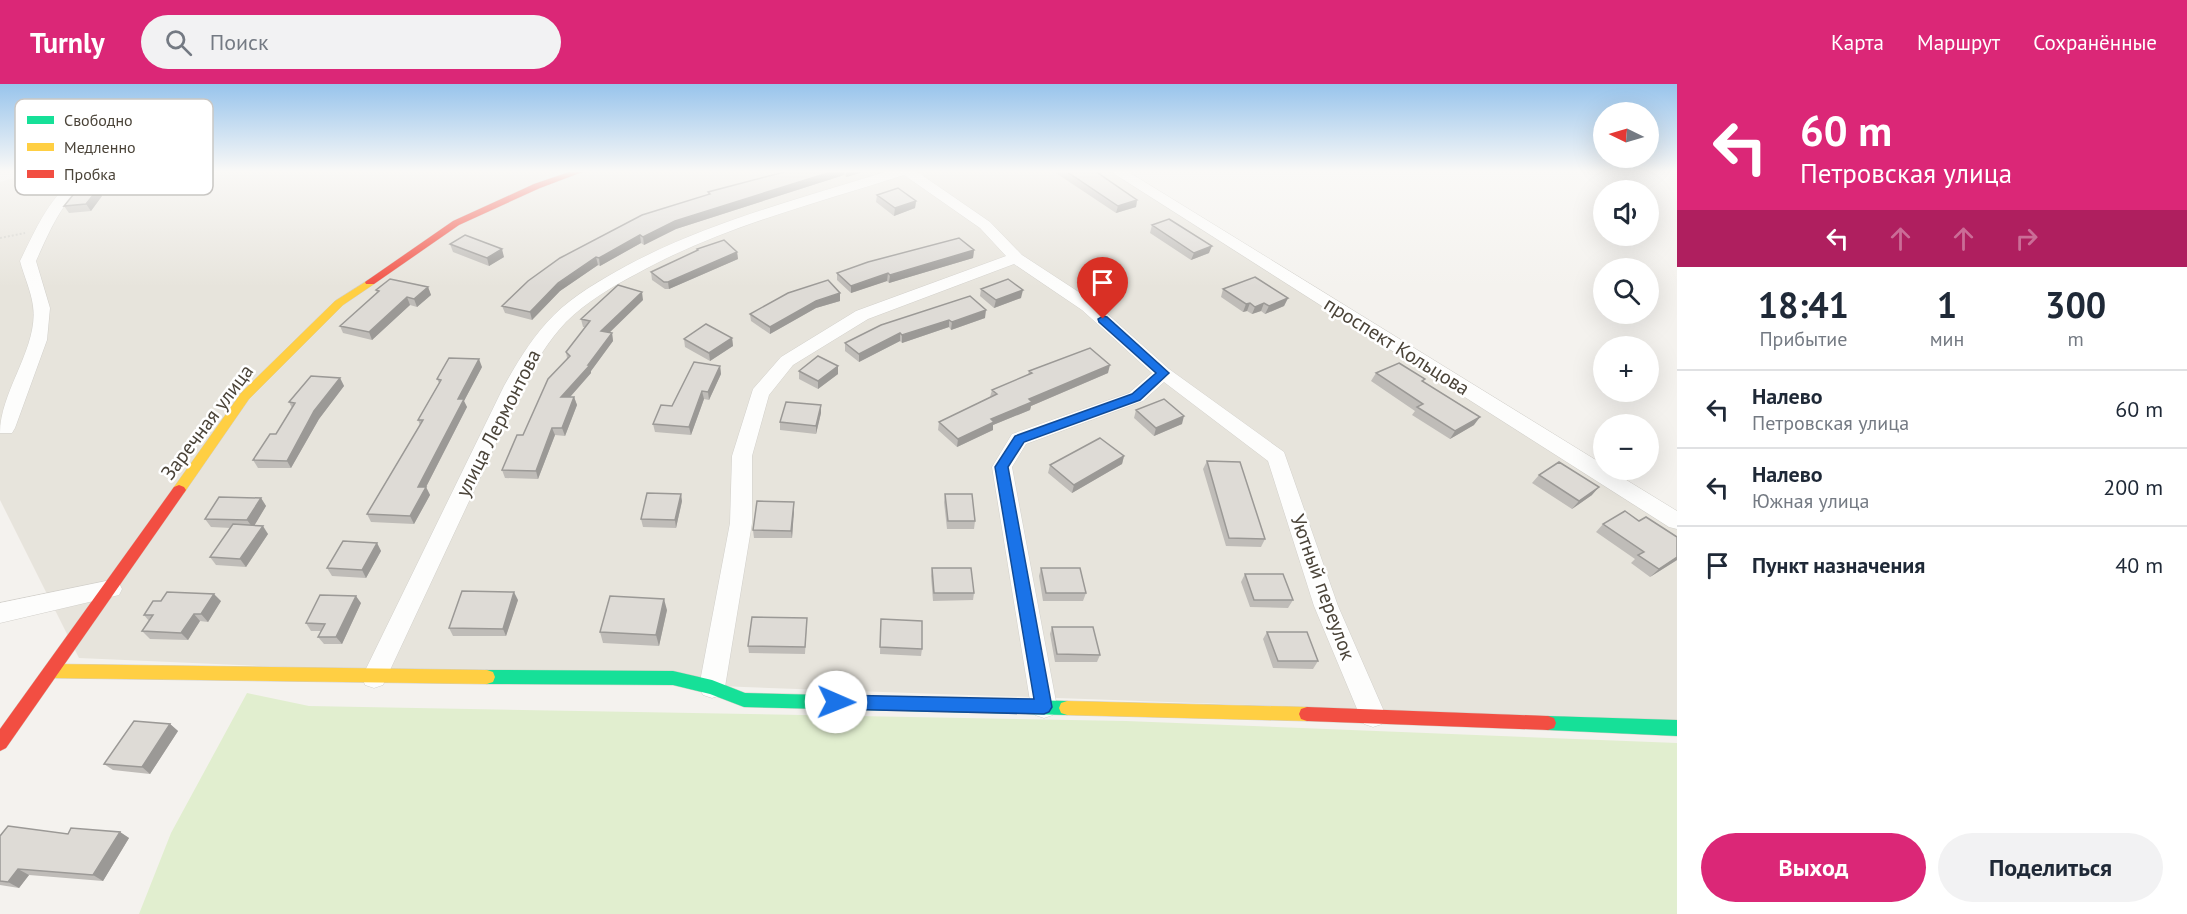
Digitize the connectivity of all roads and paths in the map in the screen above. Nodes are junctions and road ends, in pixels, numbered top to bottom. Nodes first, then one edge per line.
1 (55, 210) edge
2 (485, 210) edge
3 (783, 210) edge
4 (962, 210) edge
5 (1179, 210) edge
6 (1016, 258) junction
7 (1163, 373) junction
8 (5, 428) dead end
9 (1677, 521) edge
10 (111, 589) junction
11 (0, 613) edge
12 (52, 671) junction
13 (374, 677) junction
14 (712, 687) junction
15 (1044, 707) junction
16 (1373, 716) junction
17 (1677, 728) edge
18 (0, 743) edge

1 - 8 street
2 - 10 street, Заречная улица
3 - 13 street, улица Лермонтова
4 - 6 street
5 - 9 street, проспект Кольцова
6 - 7 street
6 - 14 street
7 - 15 street
7 - 16 street, Уютный переулок
10 - 11 street
10 - 12 street, Заречная улица
12 - 13 street
12 - 18 street, Заречная улица
13 - 14 street
14 - 15 street
15 - 16 street
16 - 17 street

